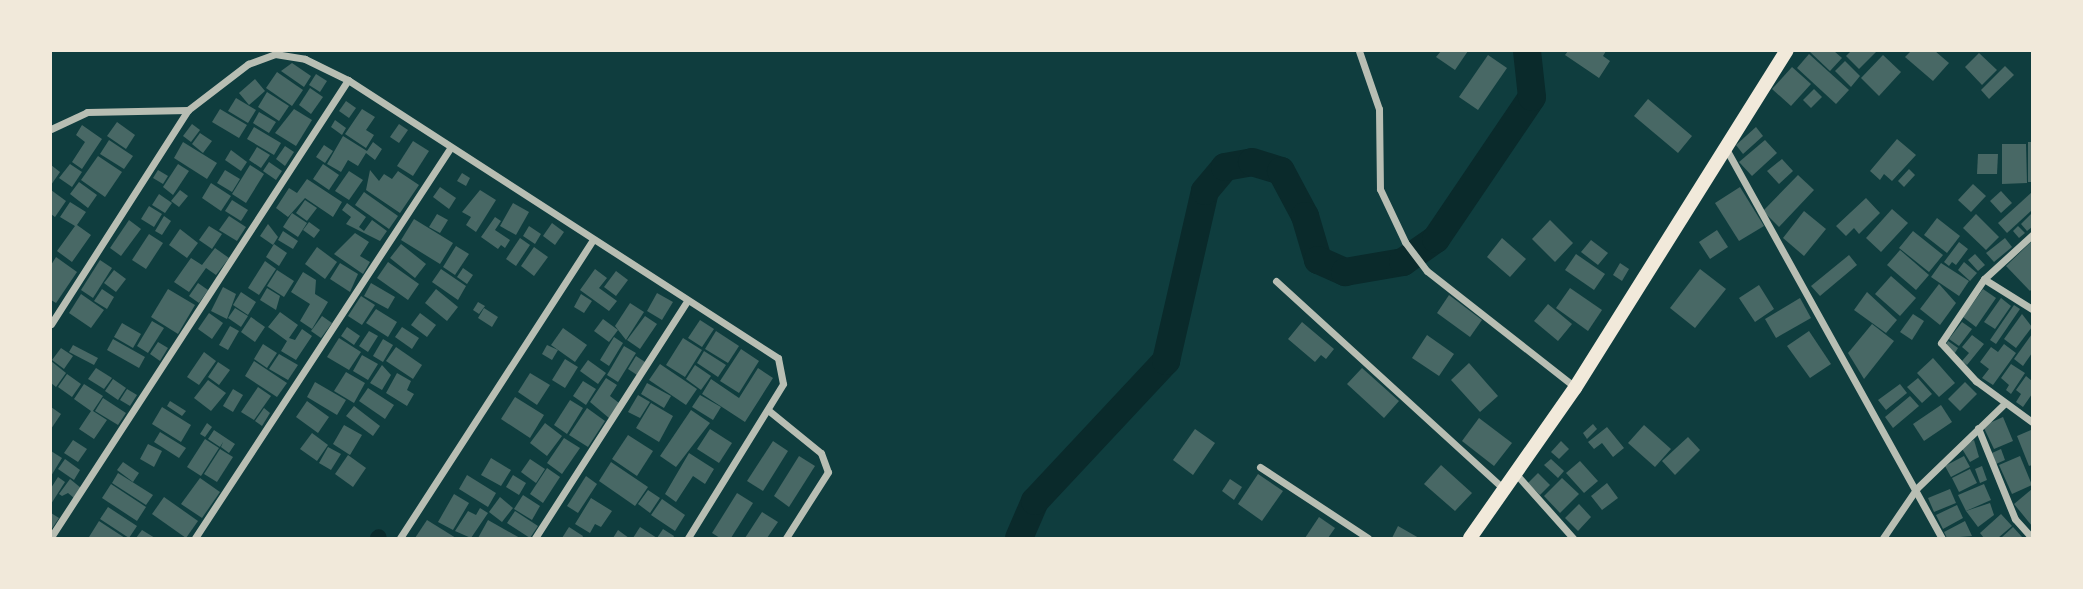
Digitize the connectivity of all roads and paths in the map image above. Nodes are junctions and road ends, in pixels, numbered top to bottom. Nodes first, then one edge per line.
1 (1359, 51) edge
2 (1786, 51) edge
3 (274, 52) edge
4 (348, 80) junction
5 (188, 110) junction
6 (53, 122) edge
7 (1724, 146) junction
8 (450, 148) junction
9 (2032, 235) edge
10 (593, 240) junction
11 (1984, 279) junction
12 (1276, 281) dead end
13 (687, 301) junction
14 (2032, 309) edge
15 (51, 324) edge
16 (1576, 388) junction
17 (2004, 404) junction
18 (768, 410) junction
19 (2032, 422) edge
20 (1978, 428) junction
21 (1260, 467) dead end
22 (1516, 474) junction
23 (1917, 488) junction
24 (1505, 490) junction
25 (51, 537) edge
26 (195, 538) edge
27 (400, 538) edge
28 (535, 538) edge
29 (688, 538) edge
30 (786, 538) edge
31 (1367, 538) edge
32 (1470, 538) edge
33 (1573, 538) edge
34 (1883, 538) edge
35 (1942, 538) edge
36 (2032, 538) edge

1 - 16 street
2 - 7 main road
3 - 4 street
3 - 5 street
4 - 8 street
4 - 25 street
5 - 6 street
5 - 15 street
7 - 16 main road
7 - 23 street
8 - 10 street
8 - 26 street
9 - 11 street
10 - 13 street
10 - 27 street
11 - 14 street
11 - 17 street
12 - 24 street
13 - 18 street
13 - 28 street
16 - 22 main road
17 - 19 street
17 - 20 street
18 - 29 street
18 - 30 street
20 - 23 street
20 - 36 street
21 - 31 street
22 - 24 main road
22 - 33 street
23 - 34 street
23 - 35 street
24 - 32 main road

